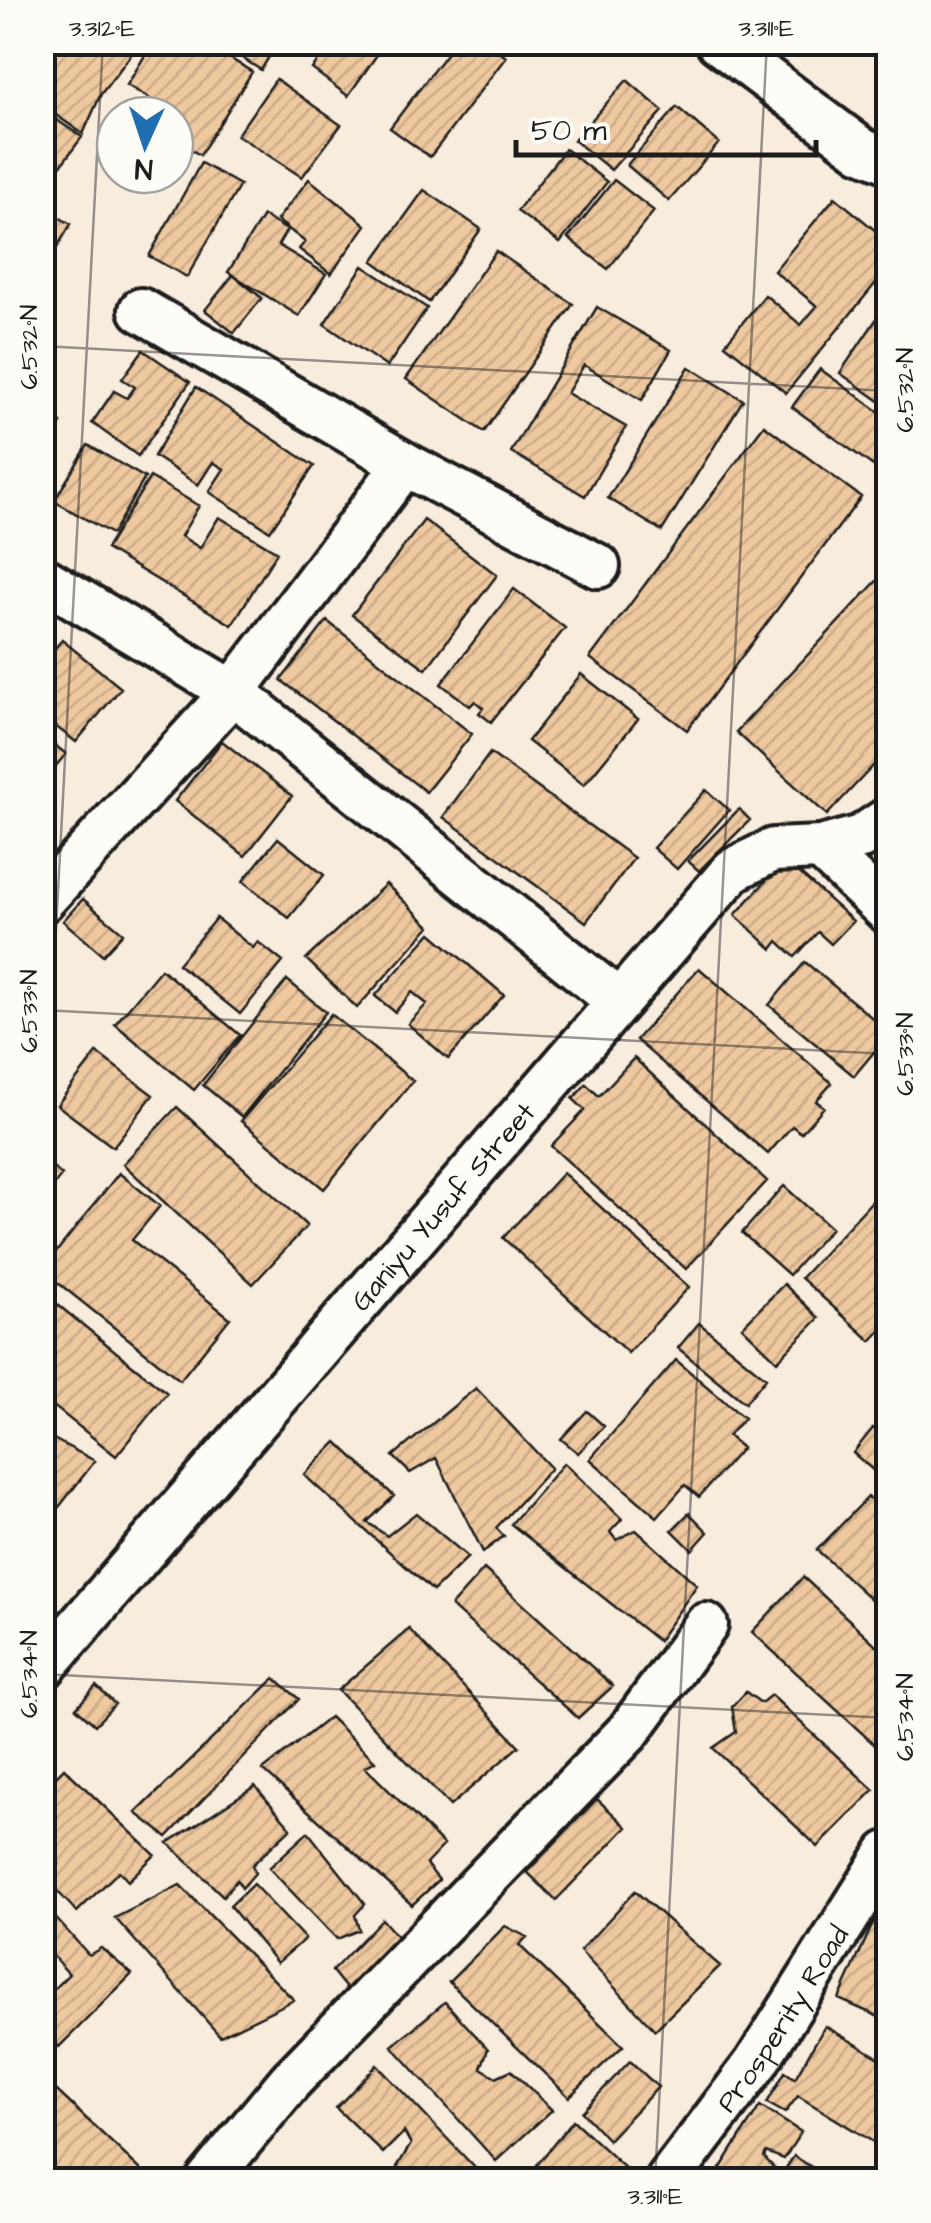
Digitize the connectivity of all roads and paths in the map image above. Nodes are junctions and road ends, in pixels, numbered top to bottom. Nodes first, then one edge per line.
1 (718, 42) edge
2 (888, 160) edge
3 (141, 310) dead end
4 (405, 464) junction
5 (598, 566) dead end
6 (42, 578) edge
7 (233, 692) junction
8 (888, 819) edge
9 (821, 848) junction
10 (42, 901) edge
11 (888, 912) edge
12 (618, 1000) junction
13 (706, 1626) dead end
14 (42, 1669) edge
15 (888, 1853) edge
16 (208, 2180) edge
17 (668, 2180) edge

1 - 2 street
3 - 4 street
4 - 5 street
4 - 7 street
6 - 7 street
7 - 10 street
7 - 12 street
8 - 9 street, Ganiyu Yusuf Street
9 - 11 street
9 - 12 street, Ganiyu Yusuf Street
12 - 14 street, Ganiyu Yusuf Street
13 - 16 street
15 - 17 street, Prosperity Road

